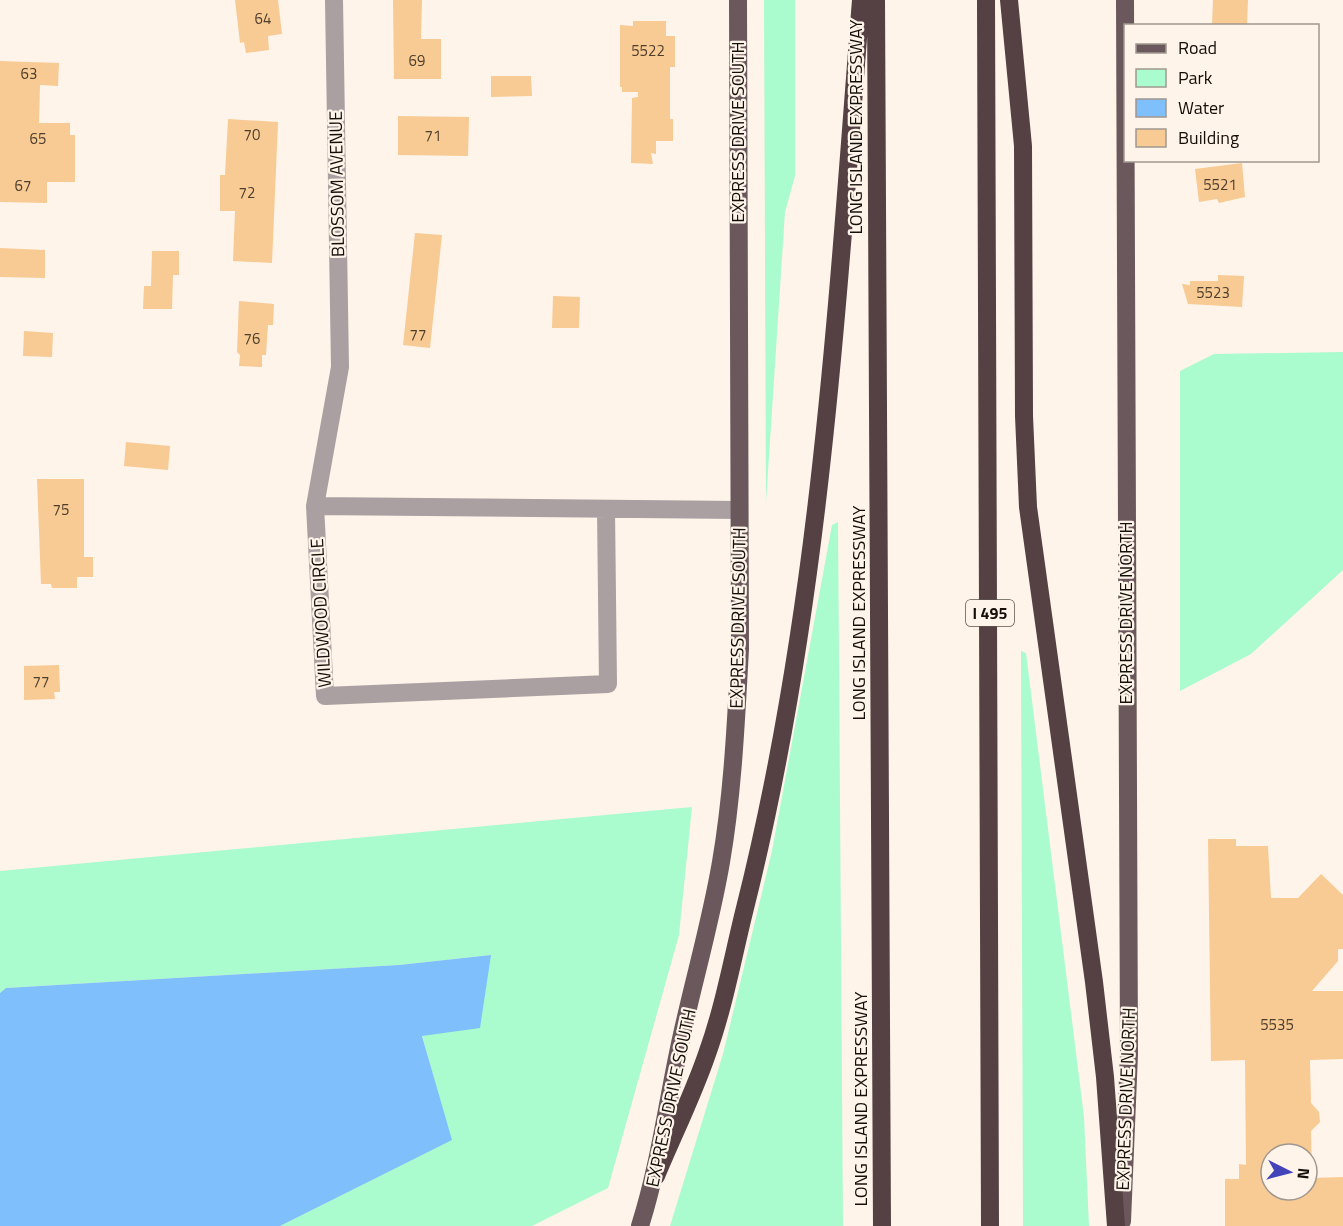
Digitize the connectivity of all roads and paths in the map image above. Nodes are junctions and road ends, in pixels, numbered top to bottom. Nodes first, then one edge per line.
1 (334, 0) edge
2 (738, 0) edge
3 (861, 0) edge
4 (876, 0) edge
5 (986, 0) edge
6 (1010, 0) edge
7 (1125, 0) edge
8 (1125, 24) edge
9 (1126, 162) edge
10 (315, 506) junction
11 (606, 509) junction
12 (739, 510) junction
13 (656, 1176) junction
14 (640, 1226) edge
15 (882, 1226) edge
16 (990, 1226) edge
17 (1116, 1226) edge
18 (1122, 1226) edge

1 - 10 street, BLOSSOM AVENUE
2 - 12 main road, EXPRESS DRIVE SOUTH
3 - 13 highway
4 - 15 highway, LONG ISLAND EXPRESSWAY
5 - 16 highway, I 495
6 - 17 highway
7 - 8 main road, EXPRESS DRIVE NORTH
9 - 18 main road, EXPRESS DRIVE NORTH
10 - 11 street
10 - 11 street, WILDWOOD CIRCLE
11 - 12 street
12 - 13 main road, EXPRESS DRIVE SOUTH
13 - 14 main road, EXPRESS DRIVE SOUTH

